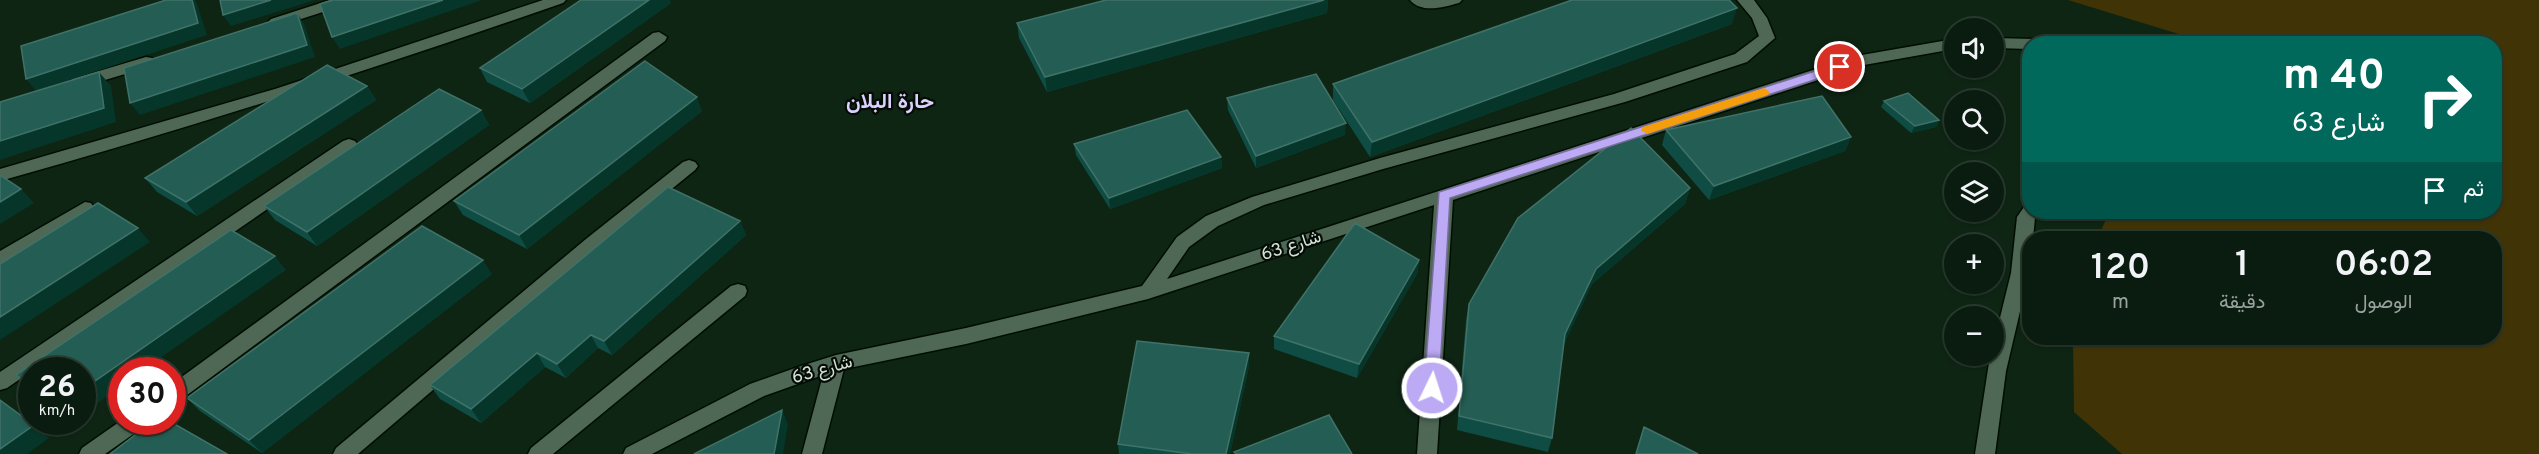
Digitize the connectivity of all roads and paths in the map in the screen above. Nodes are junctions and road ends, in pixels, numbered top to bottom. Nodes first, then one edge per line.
1 (346, 0) edge
2 (558, 0) edge
3 (1418, 0) edge
4 (1454, 0) edge
5 (1745, 0) edge
6 (257, 27) edge
7 (659, 37) dead end
8 (2004, 43) edge
9 (2022, 44) edge
10 (1944, 46) edge
11 (157, 58) edge
12 (57, 89) edge
13 (349, 145) dead end
14 (689, 166) dead end
15 (0, 175) edge
16 (1444, 195) junction
17 (85, 208) edge
18 (2022, 254) edge
19 (0, 260) edge
20 (738, 291) dead end
21 (1148, 292) junction
22 (836, 363) junction
23 (0, 382) edge
24 (186, 385) edge
25 (116, 435) edge
26 (89, 454) edge
27 (343, 454) edge
28 (538, 454) edge
29 (633, 454) edge
30 (812, 454) edge
31 (1427, 454) edge
32 (1985, 454) edge

1 - 6 street
2 - 15 street
3 - 4 street
5 - 21 street
7 - 24 street
8 - 9 street
10 - 16 street, شارع 63
11 - 12 street
13 - 23 street
14 - 27 street
16 - 21 street, شارع 63
16 - 31 street
17 - 19 street
18 - 32 street
20 - 28 street
21 - 22 street, شارع 63
22 - 29 street, شارع 63
22 - 30 street
25 - 26 street

